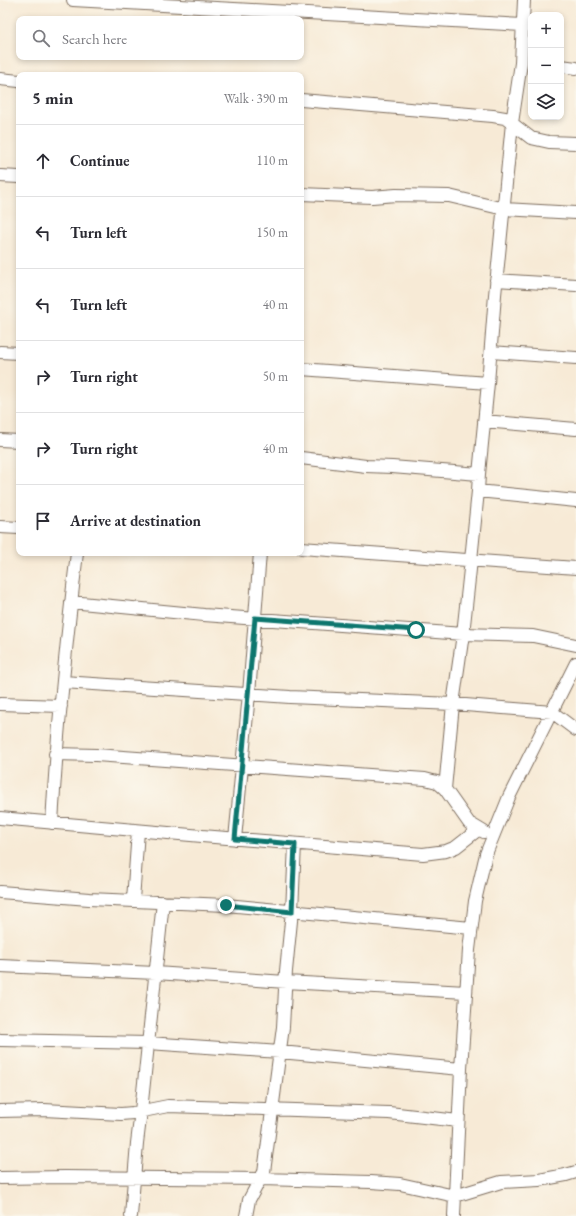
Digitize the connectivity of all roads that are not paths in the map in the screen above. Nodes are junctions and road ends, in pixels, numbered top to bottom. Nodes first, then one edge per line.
1 (73, 0) edge
2 (524, 0) edge
3 (523, 25) junction
4 (526, 63) edge
5 (564, 66) edge
6 (576, 68) edge
7 (0, 79) edge
8 (16, 81) edge
9 (304, 100) edge
10 (512, 123) junction
11 (576, 143) edge
12 (0, 176) edge
13 (16, 177) edge
14 (304, 194) edge
15 (504, 209) junction
16 (576, 213) edge
17 (496, 280) junction
18 (576, 285) edge
19 (0, 352) edge
20 (491, 352) junction
21 (16, 353) edge
22 (576, 358) edge
23 (304, 369) edge
24 (488, 383) junction
25 (484, 421) junction
26 (576, 429) edge
27 (0, 440) edge
28 (16, 441) edge
29 (304, 458) edge
30 (479, 474) junction
31 (478, 491) junction
32 (576, 501) edge
33 (0, 527) edge
34 (16, 528) edge
35 (304, 548) edge
36 (78, 556) edge
37 (260, 556) edge
38 (471, 560) junction
39 (576, 568) edge
40 (71, 602) junction
41 (255, 618) junction
42 (463, 634) junction
43 (576, 645) edge
44 (576, 663) edge
45 (63, 682) junction
46 (249, 694) junction
47 (0, 704) edge
48 (453, 704) junction
49 (61, 706) junction
50 (552, 712) junction
51 (576, 730) edge
52 (55, 754) junction
53 (242, 765) junction
54 (445, 789) junction
55 (0, 818) edge
56 (52, 823) junction
57 (479, 829) junction
58 (138, 831) junction
59 (493, 837) junction
60 (235, 839) junction
61 (295, 844) junction
62 (0, 892) edge
63 (133, 900) junction
64 (162, 902) junction
65 (292, 912) junction
66 (471, 928) junction
67 (0, 966) edge
68 (156, 973) junction
69 (286, 982) junction
70 (466, 992) junction
71 (0, 1040) edge
72 (148, 1044) junction
73 (280, 1052) junction
74 (461, 1069) junction
75 (272, 1109) junction
76 (0, 1111) edge
77 (141, 1111) junction
78 (458, 1121) junction
79 (576, 1172) edge
80 (0, 1178) edge
81 (135, 1178) junction
82 (261, 1179) junction
83 (455, 1196) junction
84 (131, 1216) edge
85 (246, 1216) edge
86 (454, 1216) edge

1 - 3 street
2 - 3 street
3 - 4 street
4 - 10 street
5 - 6 street
7 - 8 street
9 - 10 street
10 - 11 street
10 - 15 street
12 - 13 street
14 - 15 street
15 - 16 street
15 - 17 street
17 - 18 street
17 - 20 street
19 - 21 street
20 - 22 street
20 - 24 street
23 - 24 street
24 - 25 street
25 - 26 street
25 - 30 street
27 - 28 street
29 - 30 street
30 - 31 street
31 - 32 street
31 - 38 street
33 - 34 street
35 - 38 street
36 - 40 street
37 - 41 street
38 - 39 street
38 - 42 street
40 - 41 street
40 - 45 street
41 - 42 street
41 - 46 street
42 - 43 street
42 - 48 street
44 - 50 street
45 - 46 street
45 - 49 street
46 - 48 street
46 - 53 street
47 - 49 street
48 - 50 street
48 - 54 street
49 - 52 street
50 - 51 street
50 - 59 street
52 - 53 street
52 - 56 street
53 - 54 street
53 - 60 street
54 - 57 street
55 - 56 street
56 - 58 street
57 - 59 street
57 - 61 street
58 - 60 street
58 - 63 street
59 - 66 street
60 - 61 street
61 - 65 street
62 - 63 street
63 - 64 street
64 - 65 street
64 - 68 street
65 - 66 street
65 - 69 street
66 - 70 street
67 - 68 street
68 - 69 street
68 - 72 street
69 - 70 street
69 - 73 street
70 - 74 street
71 - 72 street
72 - 73 street
72 - 77 street
73 - 74 street
73 - 75 street
74 - 78 street
75 - 77 street
75 - 78 street
75 - 82 street
76 - 77 street
77 - 81 street
78 - 83 street
79 - 83 street
80 - 81 street
81 - 82 street
81 - 84 street
82 - 83 street
82 - 85 street
83 - 86 street

